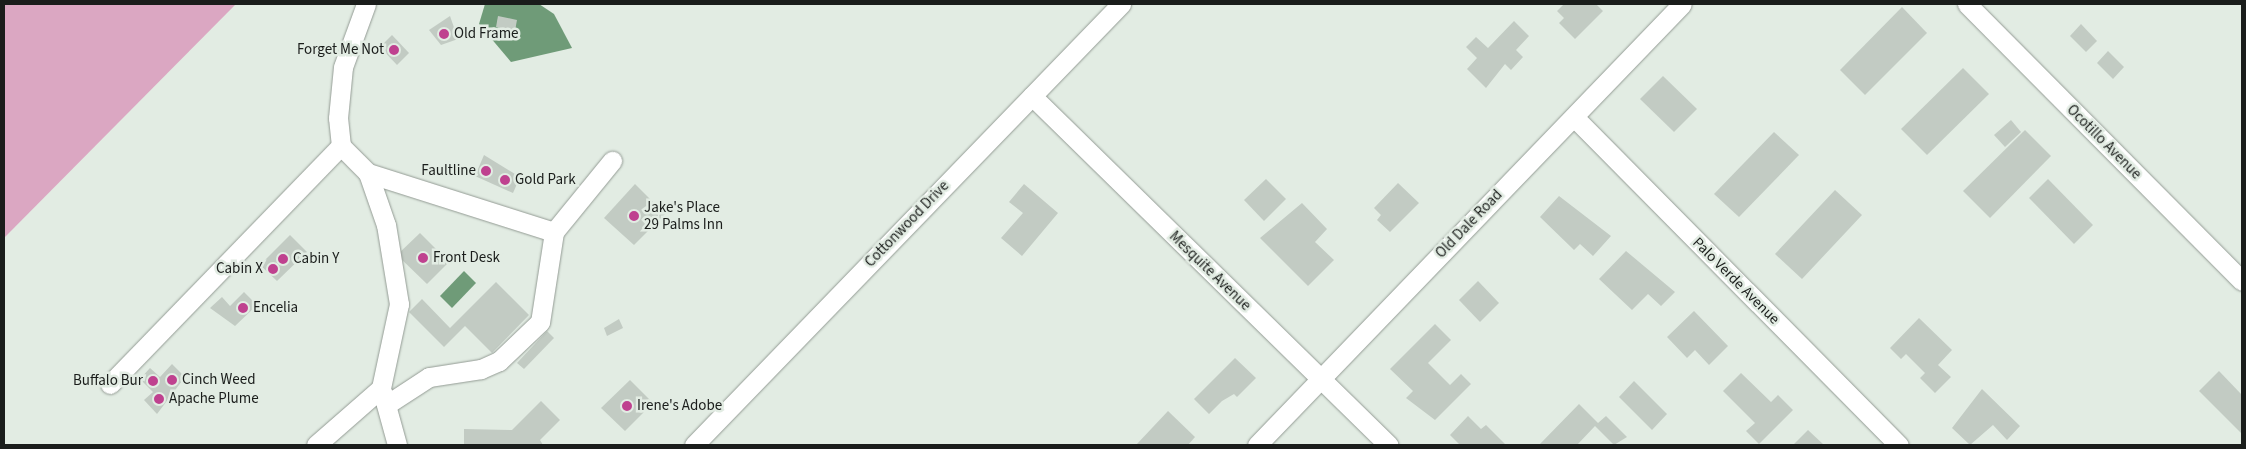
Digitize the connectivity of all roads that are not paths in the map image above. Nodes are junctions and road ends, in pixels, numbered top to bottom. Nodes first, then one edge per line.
1 (366, 4) edge
2 (1121, 4) edge
3 (1682, 4) edge
4 (1966, 4) edge
5 (1032, 96) junction
6 (1574, 117) junction
7 (341, 146) junction
8 (612, 161) dead end
9 (368, 172) junction
10 (554, 232) junction
11 (2242, 281) edge
12 (1320, 378) junction
13 (110, 384) dead end
14 (383, 396) junction
15 (316, 445) edge
16 (397, 445) edge
17 (694, 445) edge
18 (1257, 445) edge
19 (1389, 445) edge
20 (1899, 445) edge

1 - 7 street
2 - 5 street, Cottonwood Drive
3 - 6 street, Old Dale Road
4 - 11 street, Ocotillo Avenue
5 - 12 street, Mesquite Avenue
5 - 17 street, Cottonwood Drive
6 - 12 street, Old Dale Road
6 - 20 street, Palo Verde Avenue
7 - 9 street
7 - 13 street
8 - 10 street
9 - 10 street
9 - 14 street
10 - 14 street
12 - 18 street, Old Dale Road
12 - 19 street, Mesquite Avenue
14 - 15 street
14 - 16 street

